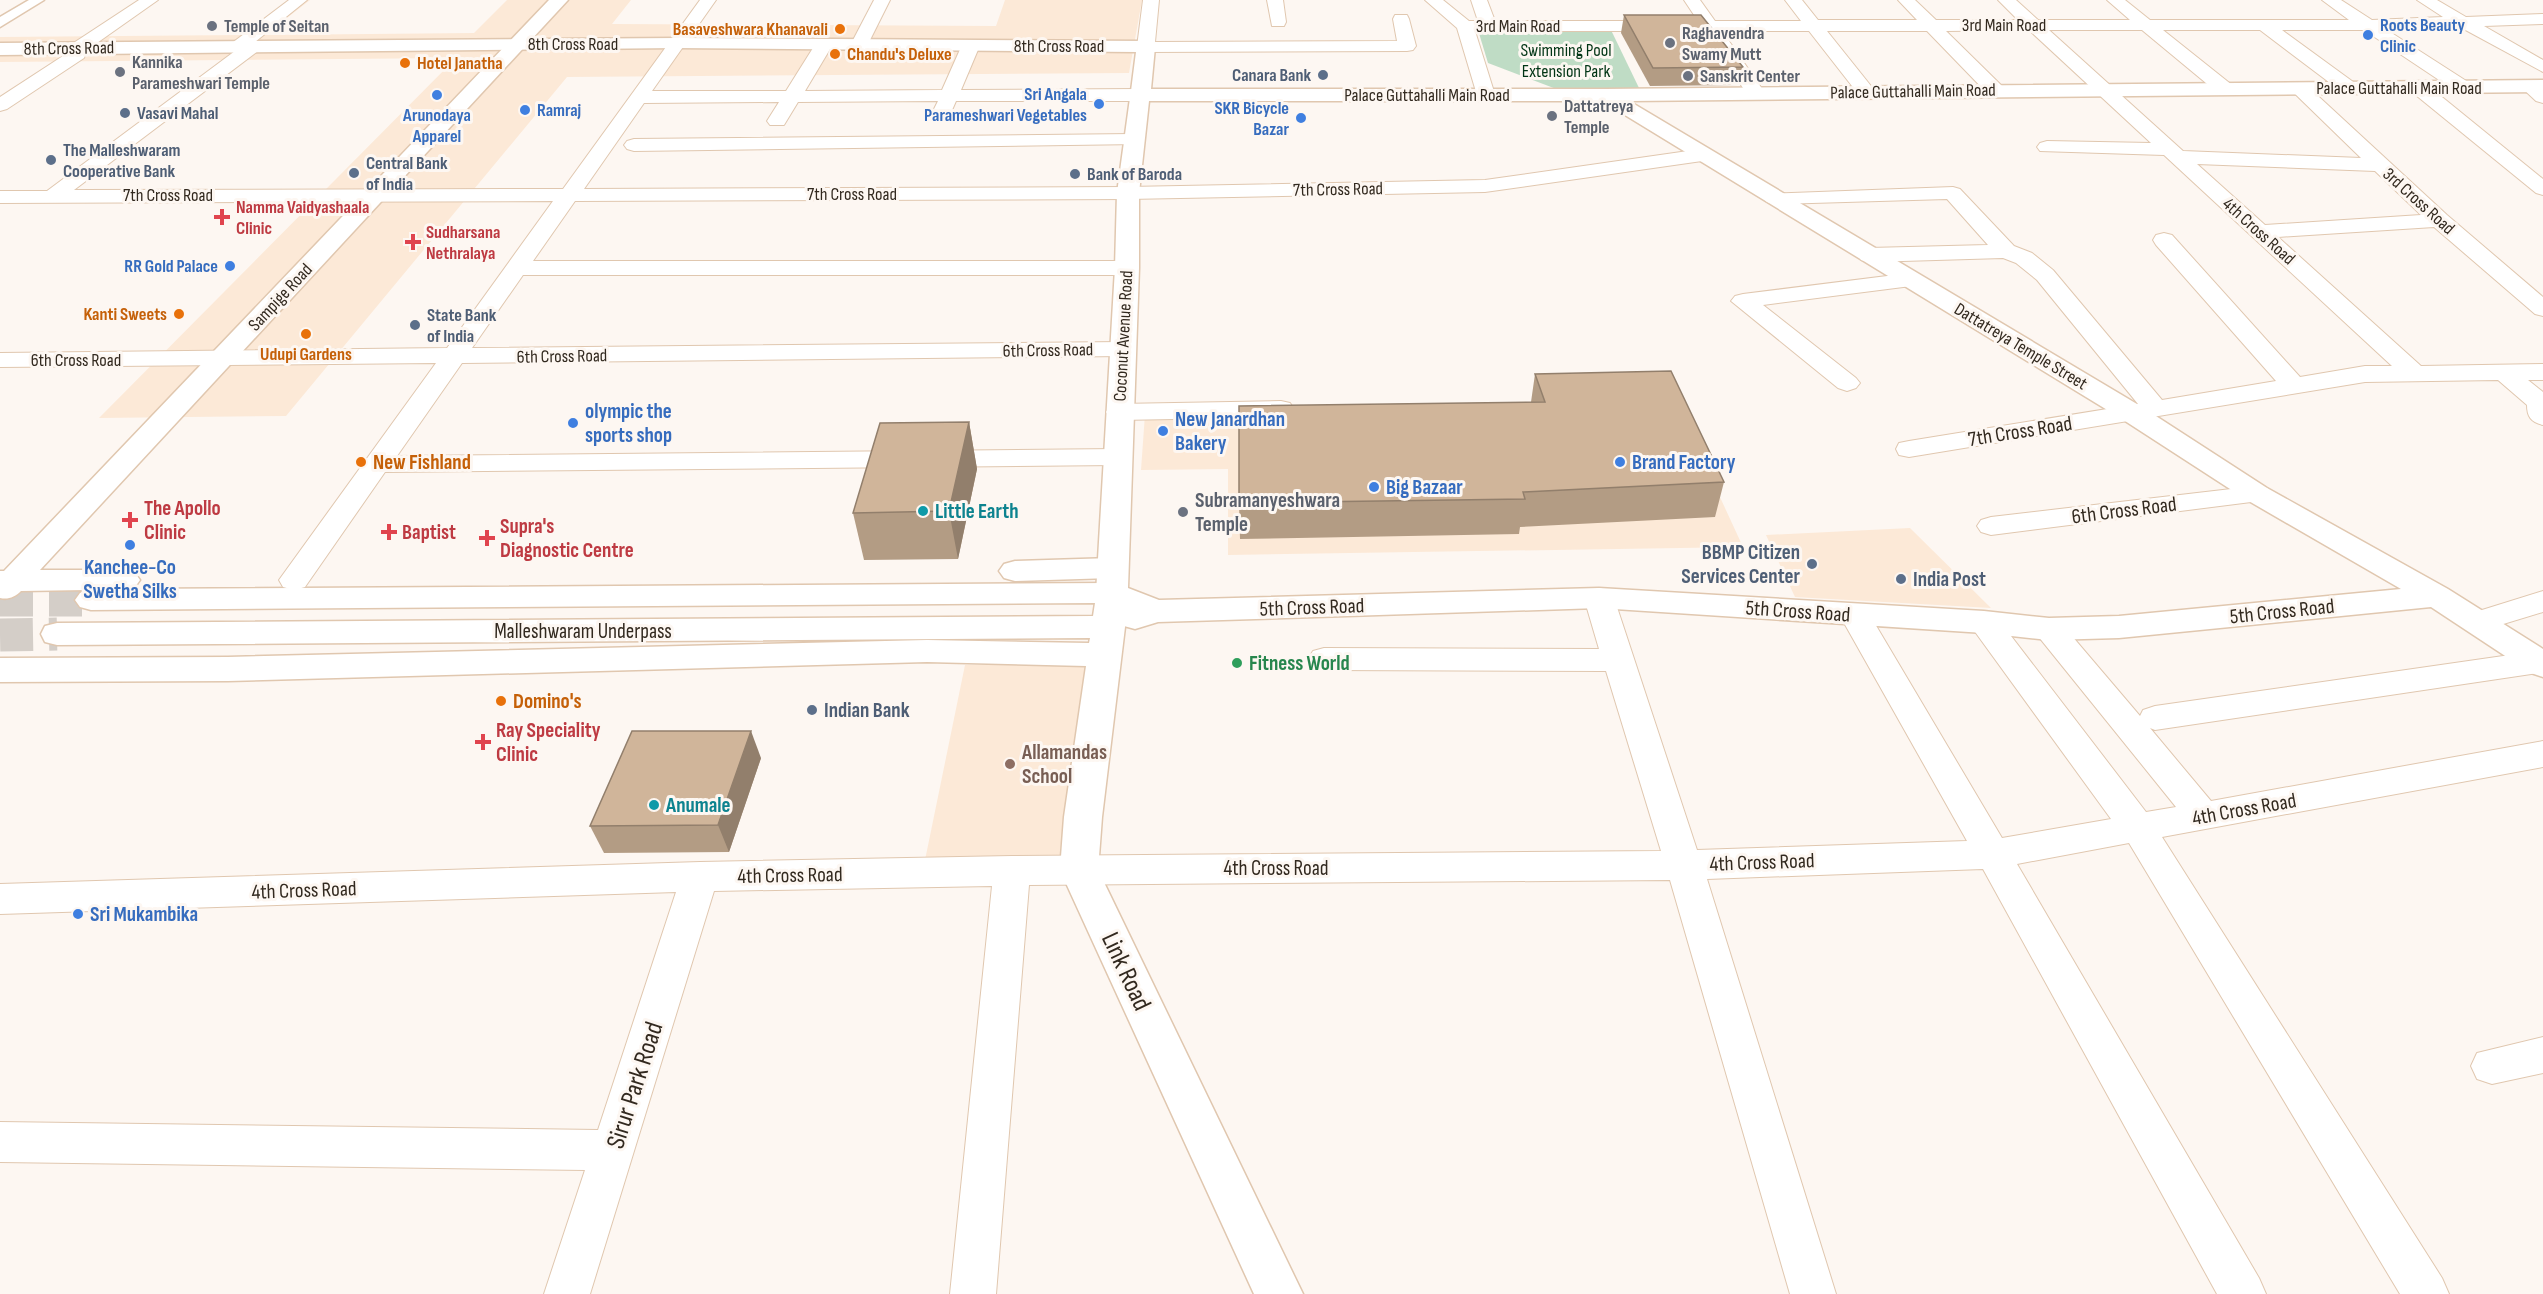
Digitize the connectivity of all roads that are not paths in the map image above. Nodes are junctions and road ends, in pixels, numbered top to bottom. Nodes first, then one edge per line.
1 (38, 0) edge
2 (150, 0) edge
3 (299, 0) edge
4 (559, 0) edge
5 (708, 0) edge
6 (882, 0) edge
7 (1151, 0) edge
8 (1275, 0) edge
9 (1432, 0) edge
10 (1479, 0) edge
11 (1692, 0) edge
12 (1793, 0) edge
13 (1906, 0) edge
14 (2006, 0) edge
15 (2115, 0) edge
16 (2330, 0) edge
17 (2425, 0) edge
18 (2227, 6) dead end
19 (1591, 8) dead end
20 (1401, 19) dead end
21 (2543, 19) edge
22 (1278, 22) dead end
23 (0, 23) edge
24 (2257, 24) junction
25 (2464, 24) junction
26 (1600, 25) junction
27 (1709, 25) junction
28 (1813, 25) junction
29 (1931, 25) junction
30 (2034, 25) junction
31 (2146, 25) junction
32 (2370, 25) junction
33 (1464, 26) junction
34 (1488, 26) junction
35 (677, 44) junction
36 (824, 44) junction
37 (860, 44) junction
38 (517, 45) junction
39 (971, 45) junction
40 (245, 47) junction
41 (1146, 47) junction
42 (78, 48) junction
43 (0, 49) edge
44 (2543, 67) edge
45 (2298, 88) junction
46 (2349, 88) junction
47 (2419, 88) junction
48 (2464, 88) junction
49 (2103, 89) junction
50 (2225, 89) junction
51 (1995, 90) junction
52 (2538, 90) edge
53 (1866, 91) junction
54 (1756, 93) junction
55 (1138, 94) junction
56 (1486, 94) junction
57 (950, 95) junction
58 (1606, 95) junction
59 (792, 96) junction
60 (639, 97) junction
61 (0, 105) edge
62 (777, 121) dead end
63 (1133, 140) junction
64 (930, 141) junction
65 (634, 146) dead end
66 (2048, 147) dead end
67 (2173, 153) junction
68 (1702, 155) junction
69 (2379, 165) junction
70 (2543, 189) edge
71 (1128, 193) junction
72 (376, 194) junction
73 (569, 194) junction
74 (0, 196) edge
75 (53, 196) junction
76 (1774, 198) junction
77 (2439, 220) junction
78 (2259, 232) junction
79 (2164, 240) dead end
80 (2006, 251) junction
81 (1869, 255) junction
82 (1127, 267) junction
83 (516, 268) junction
84 (1911, 280) junction
85 (2543, 309) edge
86 (1124, 349) junction
87 (452, 357) junction
88 (222, 358) junction
89 (5, 364) edge
90 (2543, 372) edge
91 (2505, 373) junction
92 (2415, 374) junction
93 (1846, 383) dead end
94 (2294, 386) junction
95 (1306, 408) edge
96 (2144, 411) junction
97 (1119, 412) junction
98 (2543, 417) edge
99 (1909, 449) dead end
100 (1118, 457) junction
101 (376, 464) junction
102 (2257, 494) junction
103 (1991, 526) dead end
104 (294, 580) junction
105 (1112, 580) junction
106 (4, 585) edge
107 (996, 592) joint
108 (2437, 596) junction
109 (1599, 598) junction
110 (91, 600) tunnel mouth
111 (2543, 601) edge
112 (1156, 611) junction
113 (1854, 614) junction
114 (1984, 622) junction
115 (2477, 622) junction
116 (2049, 629) junction
117 (57, 634) tunnel mouth
118 (1107, 641) junction
119 (1324, 659) dead end
120 (1619, 660) junction
121 (2540, 664) edge
122 (0, 670) edge
123 (2155, 718) dead end
124 (2543, 754) edge
125 (2203, 816) junction
126 (2138, 828) junction
127 (1993, 854) junction
128 (1684, 865) junction
129 (1079, 870) junction
130 (1012, 871) junction
131 (700, 877) junction
132 (0, 899) edge
133 (2543, 1055) edge
134 (2492, 1066) dead end
135 (0, 1142) edge
136 (613, 1150) junction
137 (567, 1294) edge
138 (974, 1294) edge
139 (1279, 1294) edge
140 (1813, 1294) edge
141 (2243, 1294) edge
142 (2426, 1294) edge

1 - 23 street
2 - 42 street
3 - 40 street
4 - 38 street, Sampige Road
5 - 35 street
6 - 37 street
7 - 41 street
8 - 22 street
9 - 33 street
10 - 34 street
11 - 27 street
12 - 28 street
13 - 29 street
14 - 30 street, 4th Cross Road
15 - 31 street
16 - 32 street
17 - 25 street
18 - 24 street
19 - 26 street
20 - 41 street
21 - 25 street, 3rd Main Road
24 - 31 street, 3rd Main Road
24 - 32 street, 3rd Main Road
24 - 46 street
25 - 32 street, 3rd Main Road
25 - 44 street
26 - 27 street, 3rd Main Road
26 - 34 street, 3rd Main Road
27 - 28 street, 3rd Main Road
27 - 54 street
28 - 29 street, 3rd Main Road
28 - 53 street
29 - 30 street, 3rd Main Road
29 - 51 street
30 - 31 street, 3rd Main Road
30 - 49 street, 4th Cross Road
31 - 50 street
32 - 48 street
33 - 34 street, 3rd Main Road
33 - 56 street
35 - 36 street, 8th Cross Road
35 - 38 street, 8th Cross Road
35 - 60 street
36 - 37 street, 8th Cross Road
36 - 59 street
37 - 39 street, 8th Cross Road
38 - 40 street, 8th Cross Road
38 - 72 street, Sampige Road
39 - 41 street, 8th Cross Road
39 - 57 street
40 - 42 street, 8th Cross Road
40 - 75 street
41 - 55 street, Coconut Avenue Road
42 - 43 street, 8th Cross Road
42 - 61 street
45 - 46 street, Palace Guttahalli Main Road
45 - 50 street, Palace Guttahalli Main Road
45 - 69 street, 3rd Cross Road
46 - 47 street, Palace Guttahalli Main Road
47 - 48 street, Palace Guttahalli Main Road
47 - 70 street
48 - 52 street, Palace Guttahalli Main Road
49 - 50 street, Palace Guttahalli Main Road
49 - 51 street, Palace Guttahalli Main Road
49 - 67 street, 4th Cross Road
51 - 53 street, Palace Guttahalli Main Road
53 - 54 street, Palace Guttahalli Main Road
54 - 58 street, Palace Guttahalli Main Road
55 - 56 street, Palace Guttahalli Main Road
55 - 57 street
55 - 63 street, Coconut Avenue Road
56 - 58 street, Palace Guttahalli Main Road
57 - 59 street
57 - 64 street
58 - 68 street, Dattatreya Temple Street
59 - 60 street
59 - 62 street
60 - 73 street
63 - 64 street
63 - 71 street, Coconut Avenue Road
64 - 65 street
66 - 67 street
67 - 69 street
67 - 78 street, 4th Cross Road
68 - 71 street, 7th Cross Road
68 - 76 street, Dattatreya Temple Street
69 - 77 street, 3rd Cross Road
71 - 73 street, 7th Cross Road
71 - 82 street, Coconut Avenue Road
72 - 73 street, 7th Cross Road
72 - 75 street, 7th Cross Road
72 - 88 street, Sampige Road
73 - 83 street
74 - 75 street, 7th Cross Road
76 - 80 street
76 - 81 street, Dattatreya Temple Street
77 - 78 street
77 - 85 street, 3rd Cross Road
78 - 92 street, 4th Cross Road
79 - 94 street
80 - 81 street
80 - 96 street
81 - 84 street, Dattatreya Temple Street
82 - 83 street
82 - 86 street, Coconut Avenue Road
83 - 87 street
84 - 93 street
84 - 96 street, Dattatreya Temple Street
86 - 87 street, 6th Cross Road
86 - 97 street, Coconut Avenue Road
87 - 88 street, 6th Cross Road
87 - 101 street
88 - 89 street, 6th Cross Road
88 - 106 street, Sampige Road
90 - 91 street
91 - 92 street
91 - 98 street
92 - 94 street
94 - 96 street
95 - 97 street
96 - 99 street, 7th Cross Road
96 - 102 street, Dattatreya Temple Street
97 - 100 street, Coconut Avenue Road
100 - 101 street
100 - 105 street, Coconut Avenue Road
101 - 104 street
102 - 103 street, 6th Cross Road
102 - 108 street, Dattatreya Temple Street
104 - 105 street
104 - 106 street
105 - 107 street, 5th Cross Road
105 - 112 street, 5th Cross Road
105 - 118 street, Coconut Avenue Road
107 - 110 street, Malleshwaram Underpass
108 - 115 street, Dattatreya Temple Street
108 - 116 street, 5th Cross Road
109 - 112 street, 5th Cross Road
109 - 113 street, 5th Cross Road
109 - 120 street
111 - 115 street
112 - 118 street, 5th Cross Road
113 - 114 street, 5th Cross Road
113 - 127 street
114 - 116 street, 5th Cross Road
114 - 126 street
115 - 121 street, Dattatreya Temple Street
116 - 125 street
117 - 118 street, Malleshwaram Underpass
118 - 122 street
118 - 129 street, Link Road
119 - 120 street
120 - 128 street
121 - 123 street
124 - 125 street, 4th Cross Road
125 - 126 street, 4th Cross Road
126 - 127 street, 4th Cross Road
126 - 142 street
127 - 128 street, 4th Cross Road
127 - 141 street
128 - 129 street, 4th Cross Road
128 - 140 street
129 - 130 street, 4th Cross Road
129 - 139 street, Link Road
130 - 131 street, 4th Cross Road
130 - 138 street
131 - 132 street, 4th Cross Road
131 - 136 street, Sirur Park Road
133 - 134 street
135 - 136 street
136 - 137 street, Sirur Park Road

